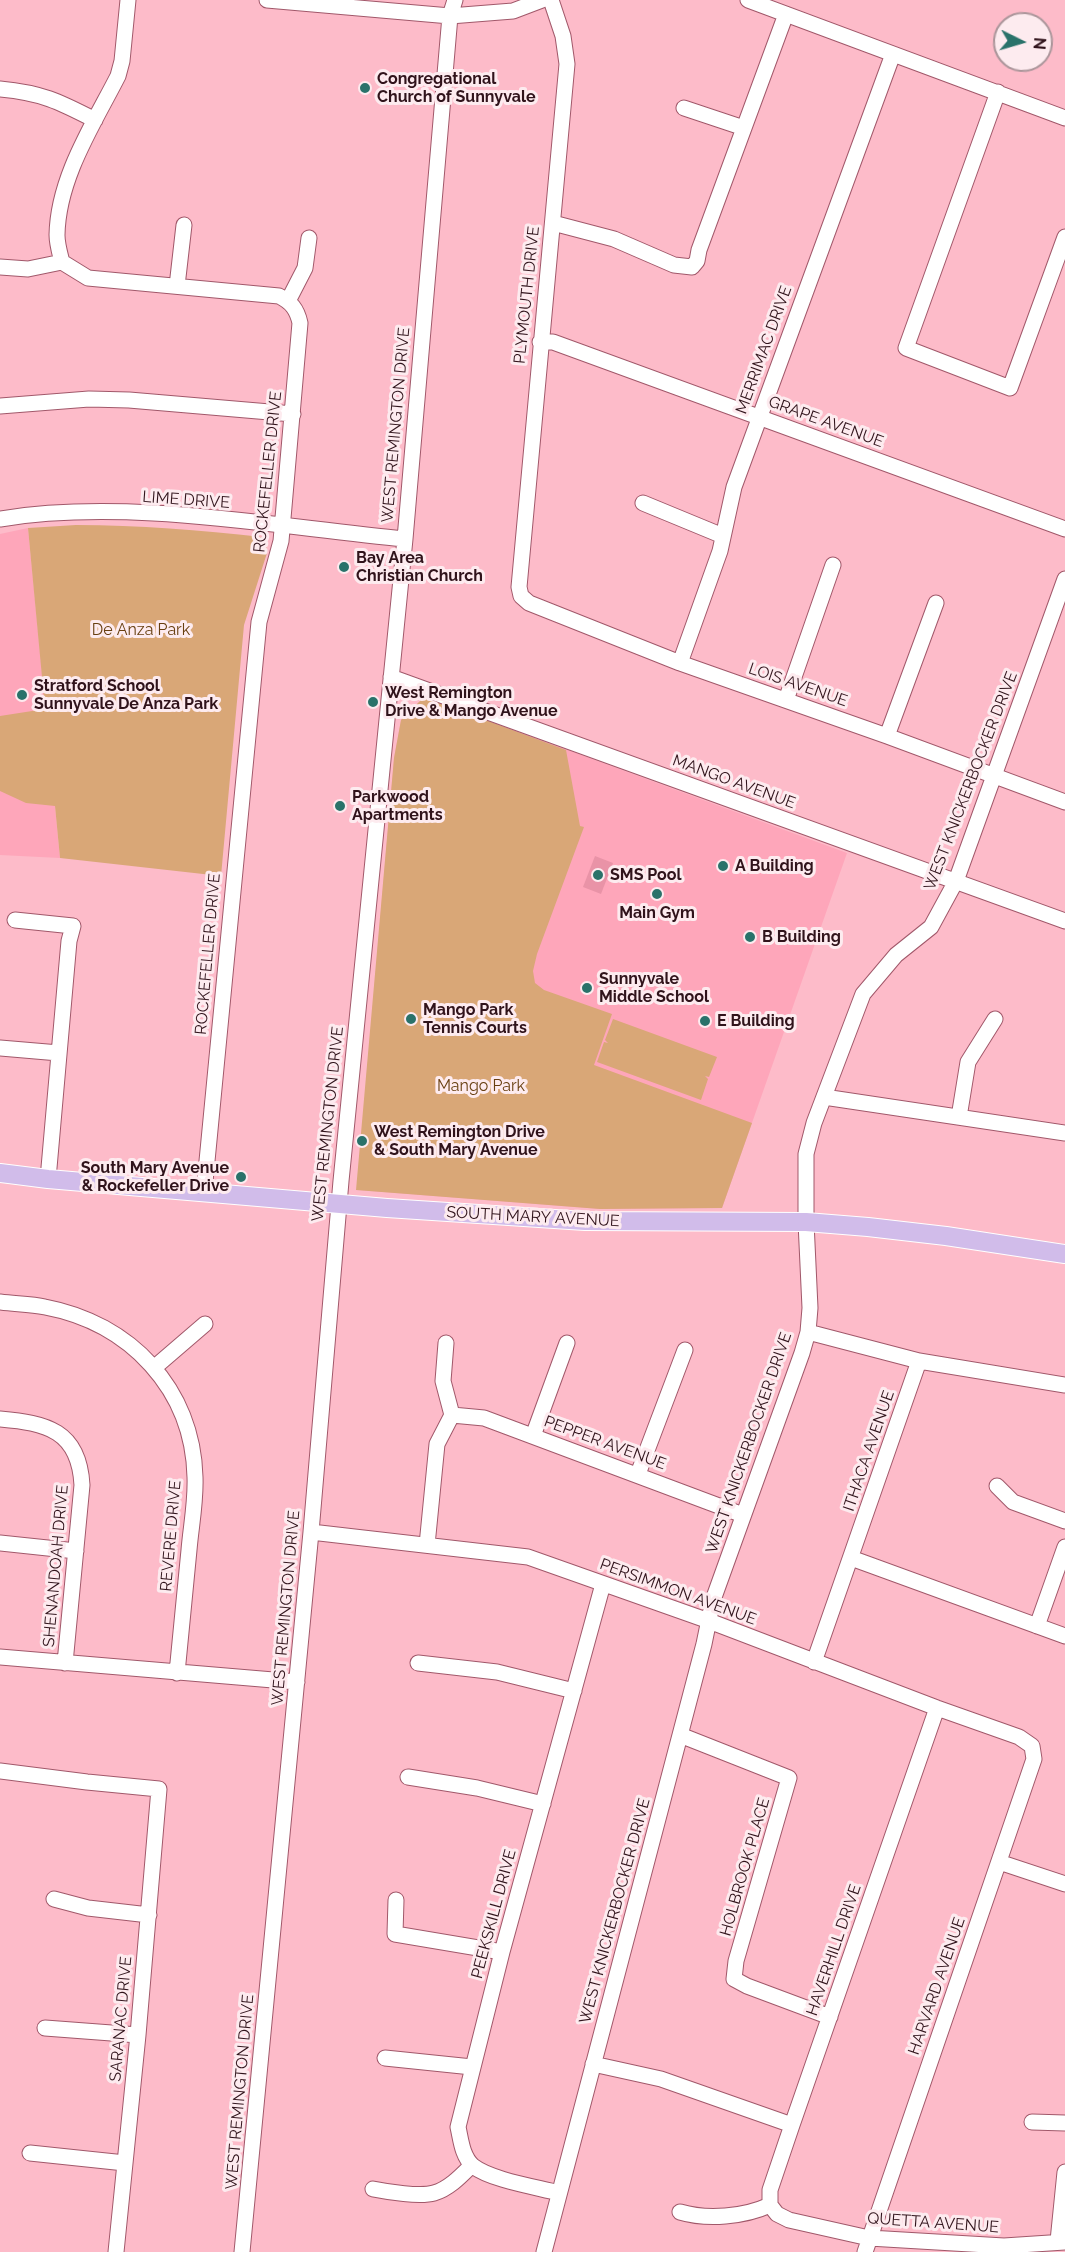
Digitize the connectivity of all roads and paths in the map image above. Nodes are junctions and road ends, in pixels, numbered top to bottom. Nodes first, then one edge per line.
1 (128, 0) edge
2 (267, 0) edge
3 (455, 0) edge
4 (542, 0) edge
5 (551, 0) edge
6 (748, 0) edge
7 (786, 14) junction
8 (450, 16) junction
9 (893, 54) junction
10 (0, 89) edge
11 (998, 92) junction
12 (684, 108) dead end
13 (1065, 118) edge
14 (95, 120) junction
15 (744, 128) junction
16 (553, 223) junction
17 (184, 225) dead end
18 (1065, 237) edge
19 (309, 238) dead end
20 (62, 262) junction
21 (0, 267) edge
22 (177, 286) junction
23 (288, 301) junction
24 (540, 342) junction
25 (0, 406) edge
26 (293, 414) junction
27 (759, 417) junction
28 (643, 503) dead end
29 (0, 519) edge
30 (282, 527) junction
31 (1065, 529) edge
32 (723, 536) junction
33 (405, 539) junction
34 (833, 565) dead end
35 (1065, 579) edge
36 (521, 596) joint
37 (936, 603) dead end
38 (680, 663) junction
39 (391, 677) junction
40 (786, 700) junction
41 (887, 736) junction
42 (994, 776) junction
43 (1065, 802) edge
44 (956, 881) junction
45 (15, 920) dead end
46 (1065, 921) edge
47 (995, 1019) dead end
48 (0, 1048) edge
49 (59, 1053) junction
50 (824, 1097) junction
51 (959, 1117) junction
52 (1065, 1133) edge
53 (0, 1173) edge
54 (48, 1179) junction
55 (204, 1192) junction
56 (339, 1203) junction
57 (806, 1222) junction
58 (1065, 1254) edge
59 (0, 1302) edge
60 (205, 1324) dead end
61 (808, 1332) junction
62 (446, 1342) dead end
63 (567, 1343) dead end
64 (685, 1350) dead end
65 (919, 1361) junction
66 (155, 1367) junction
67 (1065, 1385) edge
68 (452, 1415) junction
69 (0, 1419) edge
70 (533, 1436) junction
71 (638, 1474) junction
72 (997, 1486) dead end
73 (743, 1515) junction
74 (1065, 1521) edge
75 (311, 1532) junction
76 (0, 1543) edge
77 (427, 1545) junction
78 (1065, 1547) edge
79 (76, 1551) junction
80 (851, 1558) junction
81 (603, 1584) junction
82 (709, 1621) junction
83 (1036, 1626) junction
84 (1065, 1636) edge
85 (0, 1657) edge
86 (814, 1662) junction
87 (65, 1663) junction
88 (418, 1663) dead end
89 (177, 1672) junction
90 (297, 1682) junction
91 (573, 1691) junction
92 (937, 1708) junction
93 (680, 1735) junction
94 (1019, 1737) joint
95 (0, 1771) edge
96 (408, 1777) dead end
97 (543, 1804) junction
98 (999, 1862) junction
99 (1065, 1884) edge
100 (54, 1899) dead end
101 (396, 1900) dead end
102 (149, 1915) junction
103 (502, 1952) junction
104 (830, 2017) junction
105 (45, 2028) dead end
106 (138, 2035) junction
107 (385, 2058) dead end
108 (593, 2064) junction
109 (472, 2067) junction
110 (1032, 2122) dead end
111 (1065, 2123) edge
112 (792, 2125) junction
113 (30, 2153) dead end
114 (125, 2163) junction
115 (472, 2165) junction
116 (1065, 2172) edge
117 (373, 2189) dead end
118 (559, 2193) junction
119 (770, 2205) junction
120 (680, 2212) dead end
121 (1062, 2242) edge
122 (867, 2245) edge
123 (116, 2252) edge
124 (242, 2252) edge
125 (544, 2252) edge

1 - 14 street
2 - 8 street
3 - 8 street, WEST REMINGTON DRIVE
4 - 8 street
5 - 16 street, PLYMOUTH DRIVE
6 - 7 street
7 - 9 street
7 - 15 street
8 - 33 street, WEST REMINGTON DRIVE
9 - 11 street
9 - 27 street, MERRIMAC DRIVE
10 - 14 street
11 - 13 street
11 - 18 street
12 - 15 street
14 - 20 street
15 - 16 street
16 - 24 street, PLYMOUTH DRIVE
17 - 22 street
19 - 23 street
20 - 21 street
20 - 22 street
22 - 23 street
23 - 26 street, ROCKEFELLER DRIVE
24 - 27 street, GRAPE AVENUE
24 - 36 street, PLYMOUTH DRIVE
25 - 26 street
26 - 30 street, ROCKEFELLER DRIVE
27 - 31 street, GRAPE AVENUE
27 - 32 street, MERRIMAC DRIVE
28 - 32 street
29 - 30 street, LIME DRIVE
30 - 33 street, LIME DRIVE
30 - 55 street, ROCKEFELLER DRIVE
32 - 38 street, MERRIMAC DRIVE
33 - 39 street, WEST REMINGTON DRIVE
34 - 40 street
35 - 42 street, WEST KNICKERBOCKER DRIVE
36 - 38 street, LOIS AVENUE
37 - 41 street
38 - 40 street, LOIS AVENUE
39 - 44 street, MANGO AVENUE
39 - 56 street, WEST REMINGTON DRIVE
40 - 41 street, LOIS AVENUE
41 - 42 street, LOIS AVENUE
42 - 43 street, LOIS AVENUE
42 - 44 street, WEST KNICKERBOCKER DRIVE
44 - 46 street, MANGO AVENUE
44 - 50 street, WEST KNICKERBOCKER DRIVE
45 - 49 street
47 - 51 street
48 - 49 street
49 - 54 street
50 - 51 street
50 - 57 street, WEST KNICKERBOCKER DRIVE
51 - 52 street
53 - 54 main road, SOUTH MARY AVENUE
54 - 55 main road, SOUTH MARY AVENUE
55 - 56 main road, SOUTH MARY AVENUE
56 - 57 main road, SOUTH MARY AVENUE
56 - 75 street, WEST REMINGTON DRIVE
57 - 58 main road, SOUTH MARY AVENUE
57 - 61 street, WEST KNICKERBOCKER DRIVE
59 - 66 street, REVERE DRIVE
60 - 66 street
61 - 65 street
61 - 73 street, WEST KNICKERBOCKER DRIVE
62 - 68 street
63 - 70 street
64 - 71 street
65 - 67 street
65 - 80 street, ITHACA AVENUE
66 - 89 street, REVERE DRIVE
68 - 70 street, PEPPER AVENUE
68 - 77 street
69 - 79 street, SHENANDOAH DRIVE
70 - 71 street, PEPPER AVENUE
71 - 73 street, PEPPER AVENUE
72 - 74 street
73 - 82 street, WEST KNICKERBOCKER DRIVE
75 - 77 street, PERSIMMON AVENUE
75 - 90 street, WEST REMINGTON DRIVE
76 - 79 street
77 - 81 street, PERSIMMON AVENUE
78 - 83 street
79 - 87 street, SHENANDOAH DRIVE
80 - 83 street
80 - 86 street, ITHACA AVENUE
81 - 82 street, PERSIMMON AVENUE
81 - 91 street, PEEKSKILL DRIVE
82 - 86 street, PERSIMMON AVENUE
82 - 93 street, WEST KNICKERBOCKER DRIVE
83 - 84 street
85 - 87 street
86 - 92 street, PERSIMMON AVENUE
87 - 89 street
88 - 91 street
89 - 90 street
90 - 124 street, WEST REMINGTON DRIVE
91 - 97 street, PEEKSKILL DRIVE
92 - 94 street, PERSIMMON AVENUE
92 - 104 street, HAVERHILL DRIVE
93 - 104 street, HOLBROOK PLACE
93 - 108 street, WEST KNICKERBOCKER DRIVE
94 - 98 street, HARVARD AVENUE
95 - 102 street, SARANAC DRIVE
96 - 97 street
97 - 103 street, PEEKSKILL DRIVE
98 - 99 street
98 - 122 street, HARVARD AVENUE
100 - 102 street
101 - 103 street
102 - 106 street, SARANAC DRIVE
103 - 109 street, PEEKSKILL DRIVE
104 - 112 street, HAVERHILL DRIVE
105 - 106 street
106 - 114 street, SARANAC DRIVE
107 - 109 street
108 - 112 street
108 - 118 street, WEST KNICKERBOCKER DRIVE
109 - 115 street, PEEKSKILL DRIVE
110 - 111 street
112 - 119 street, HAVERHILL DRIVE
113 - 114 street
114 - 123 street, SARANAC DRIVE
115 - 117 street
115 - 118 street
116 - 121 street
118 - 125 street, WEST KNICKERBOCKER DRIVE
119 - 120 street
119 - 122 street, QUETTA AVENUE
121 - 122 street, QUETTA AVENUE

